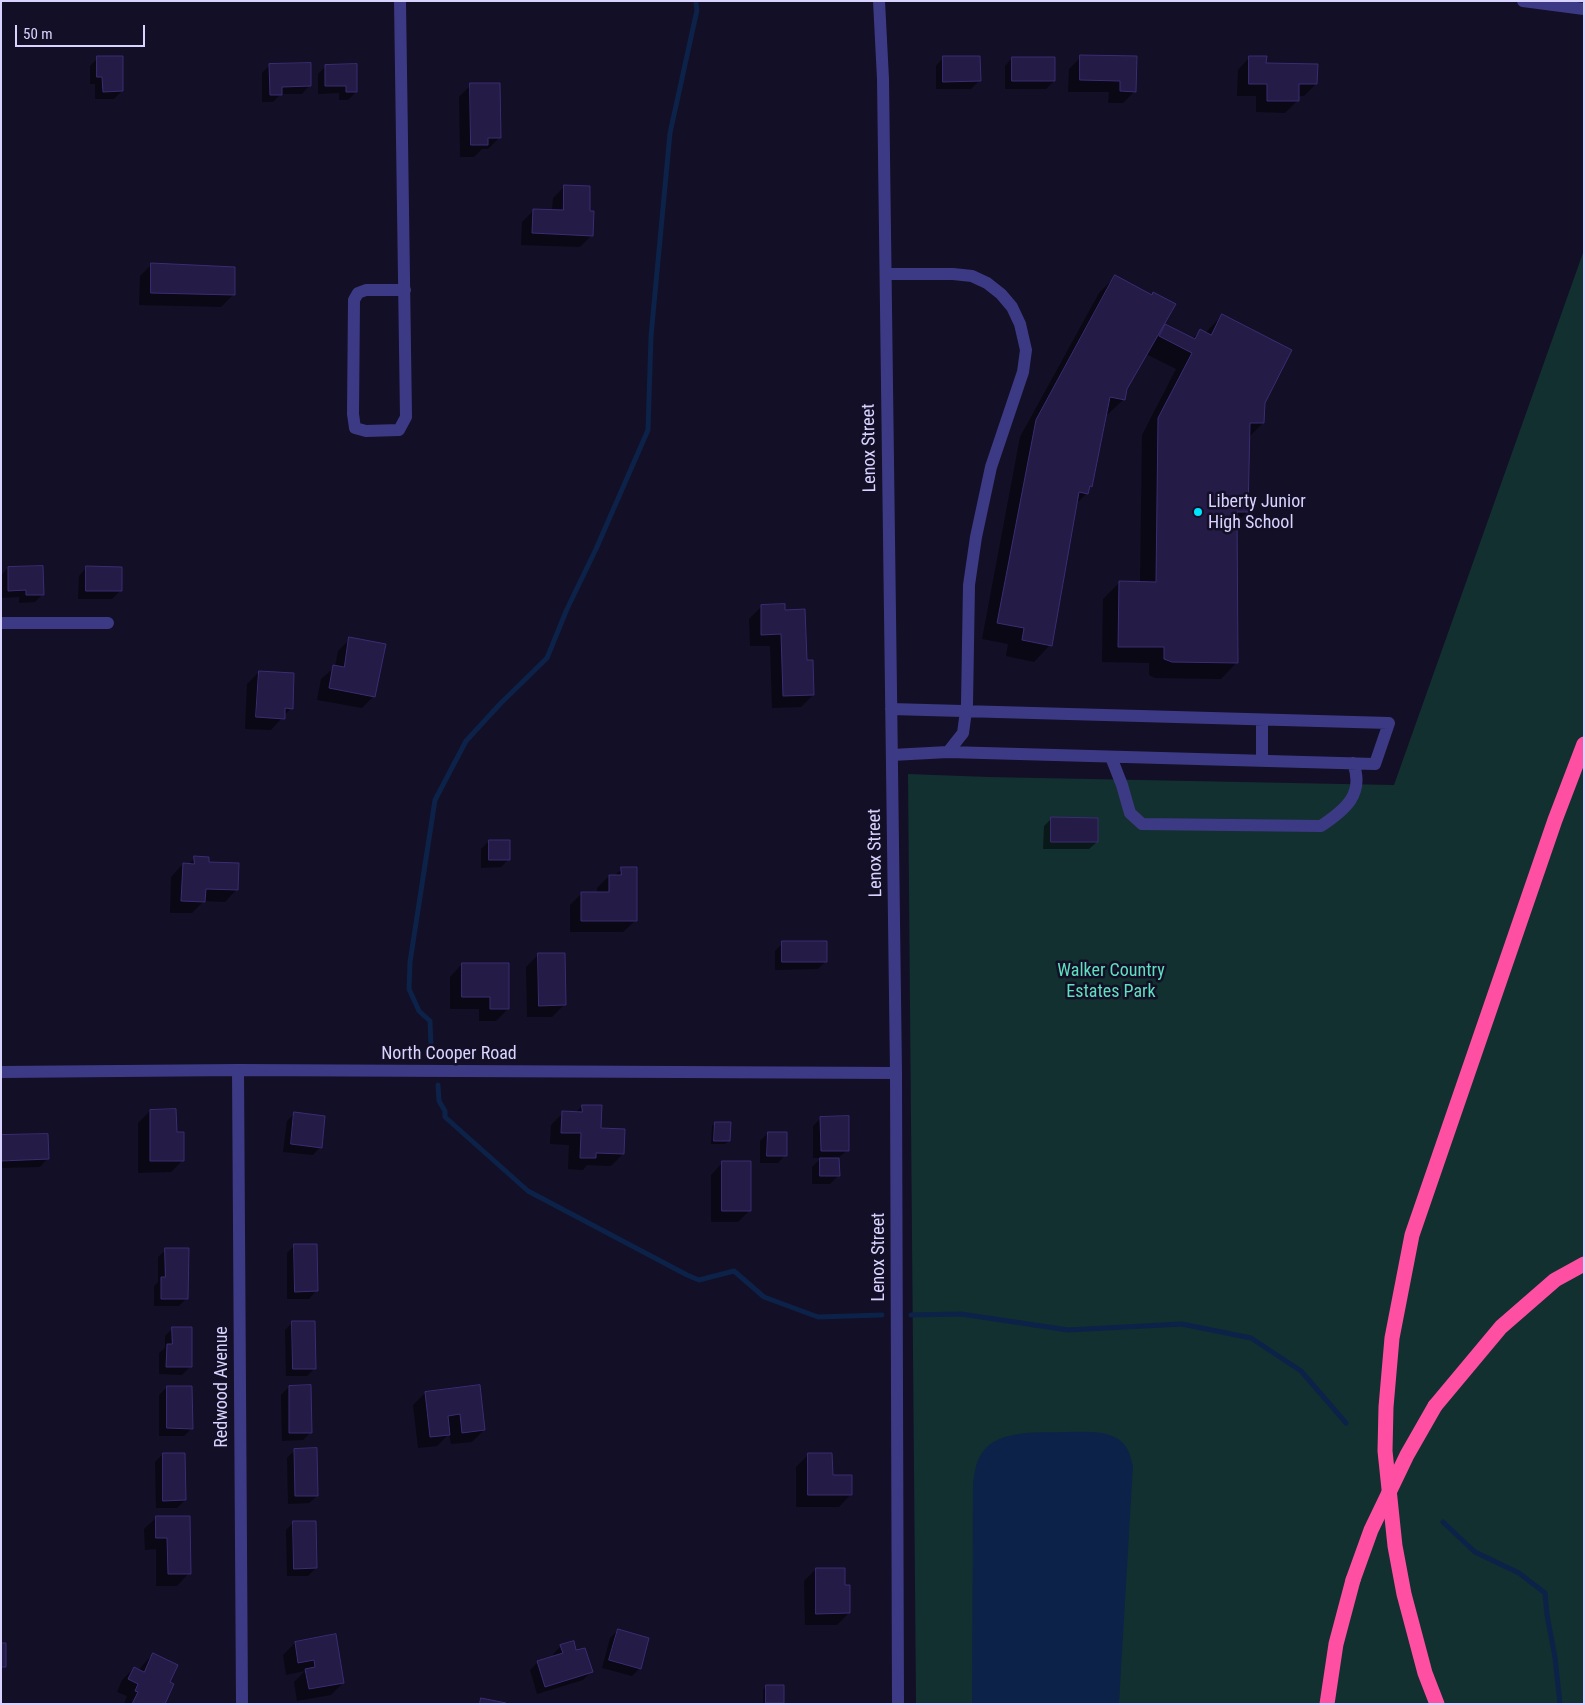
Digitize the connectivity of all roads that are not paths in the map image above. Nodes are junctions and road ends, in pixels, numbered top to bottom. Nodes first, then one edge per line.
1 (400, 1) edge
2 (880, 1) edge
3 (1523, 1) edge
4 (1542, 2) edge
5 (1584, 9) edge
6 (886, 274) junction
7 (405, 290) junction
8 (1, 623) edge
9 (108, 623) dead end
10 (891, 709) junction
11 (966, 712) junction
12 (1262, 720) junction
13 (1584, 744) edge
14 (948, 752) junction
15 (892, 755) junction
16 (1111, 757) junction
17 (1262, 761) junction
18 (1353, 763) junction
19 (238, 1070) junction
20 (1, 1072) edge
21 (896, 1072) junction
22 (1584, 1264) edge
23 (242, 1704) edge
24 (898, 1704) edge
25 (1327, 1704) edge
26 (1437, 1704) edge

1 - 7 street
2 - 6 street, Lenox Street
3 - 4 street
4 - 5 street
6 - 10 street, Lenox Street
6 - 11 street
7 - 7 street
8 - 9 street
10 - 11 street
10 - 15 street, Lenox Street
11 - 12 street
11 - 14 street
12 - 17 street
12 - 18 street
13 - 26 highway
14 - 15 street
14 - 16 street
15 - 21 street, Lenox Street
16 - 17 street
16 - 18 street
17 - 18 street
19 - 20 street, North Cooper Road
19 - 21 street, North Cooper Road
19 - 23 street, Redwood Avenue
21 - 24 street, Lenox Street
22 - 25 highway, bridge

